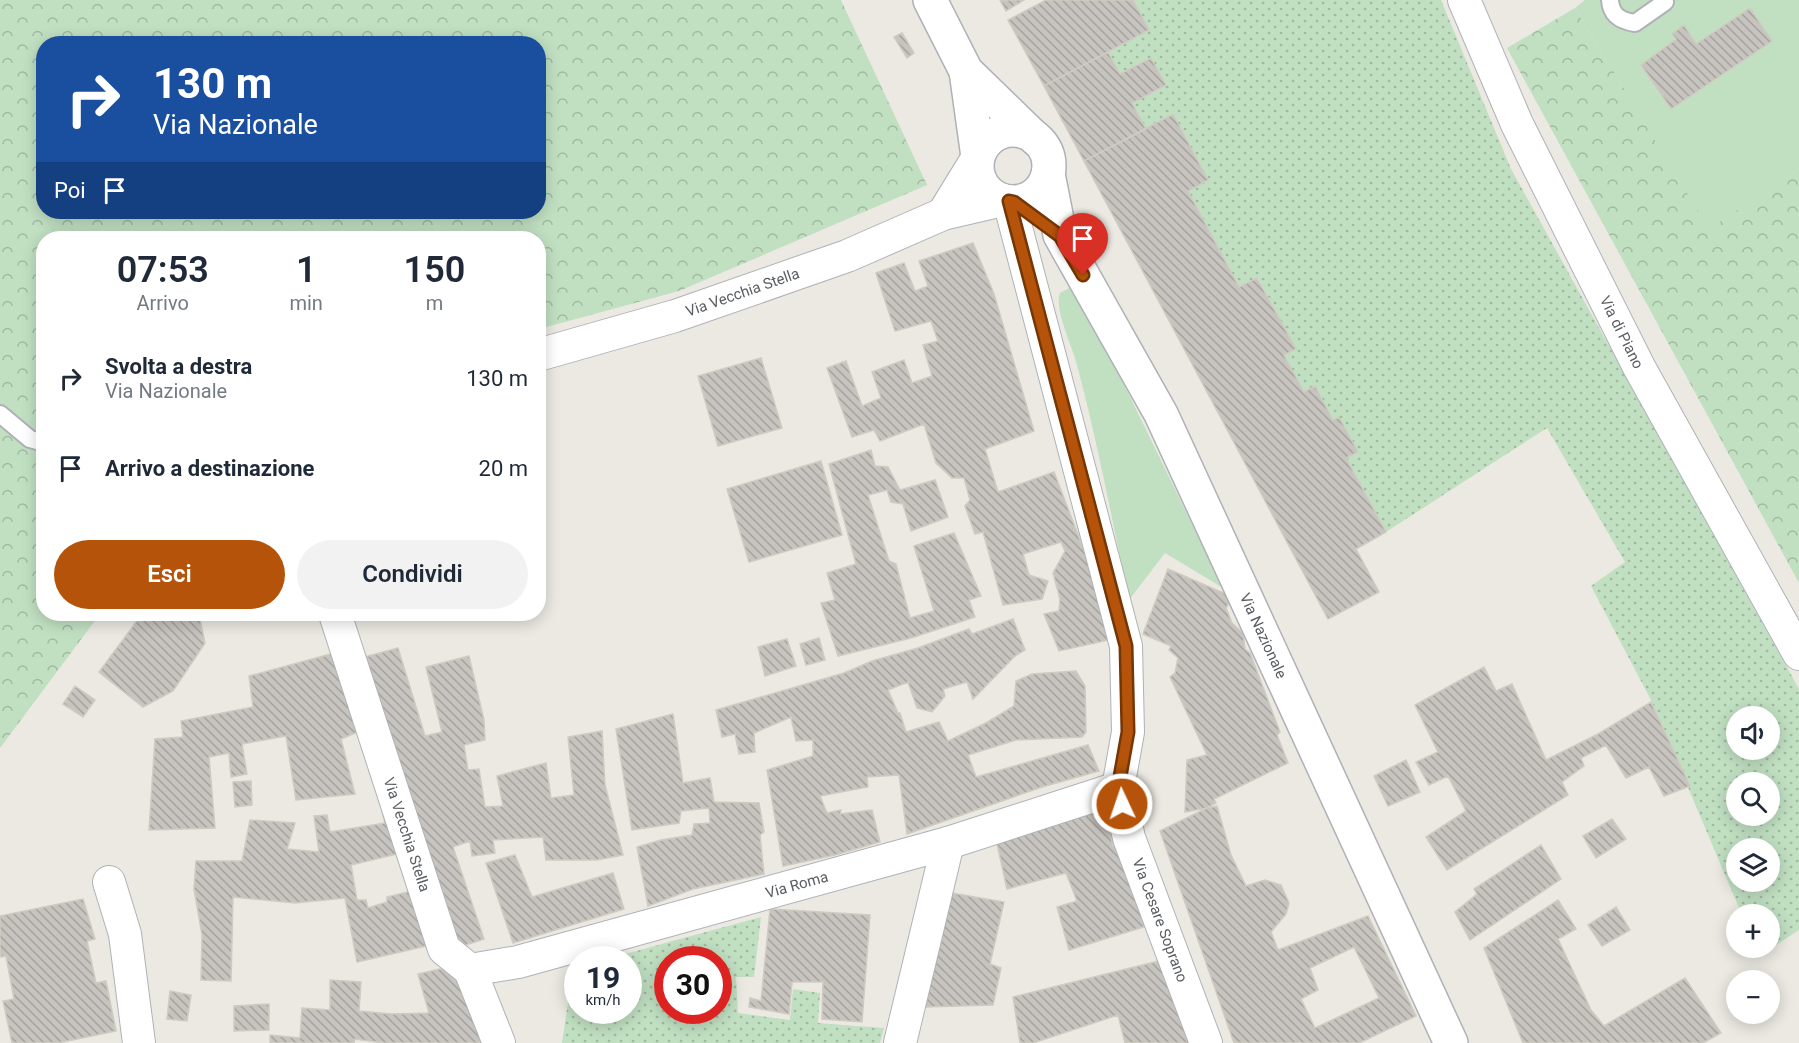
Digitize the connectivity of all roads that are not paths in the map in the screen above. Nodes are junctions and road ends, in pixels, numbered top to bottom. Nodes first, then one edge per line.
1 (930, 0) edge
2 (1464, 0) edge
3 (1610, 0) edge
4 (1664, 0) edge
5 (966, 71) junction
6 (1037, 140) junction
7 (978, 157) junction
8 (1048, 174) junction
9 (1009, 201) junction
10 (943, 214) junction
11 (1060, 236) junction
12 (546, 353) edge
13 (0, 414) edge
14 (36, 441) edge
15 (337, 621) edge
16 (1799, 654) edge
17 (1118, 788) junction
18 (948, 843) junction
19 (109, 882) dead end
20 (470, 970) junction
21 (139, 1043) edge
22 (499, 1043) edge
23 (900, 1043) edge
24 (1206, 1043) edge
25 (1451, 1043) edge

1 - 5 main road, Via Nazionale
2 - 16 street, Via di Piano
3 - 4 lane
5 - 6 main road, Via Nazionale
5 - 7 main road, Via Nazionale
6 - 7 main road
6 - 8 main road, Via Nazionale
7 - 9 main road, Via Nazionale
7 - 10 street
8 - 9 main road
8 - 11 main road, Via Nazionale
9 - 10 street, Via Vecchia Stella
9 - 11 main road, Via Nazionale
9 - 17 street, Via Cesare Soprano
10 - 12 street, Via Vecchia Stella
11 - 25 main road, Via Nazionale
13 - 14 lane
15 - 20 street, Via Vecchia Stella
17 - 18 street, Via Roma
17 - 24 street, Via Cesare Soprano
18 - 20 street, Via Roma
18 - 23 street
19 - 21 street
20 - 22 street, Via Vecchia Stella

